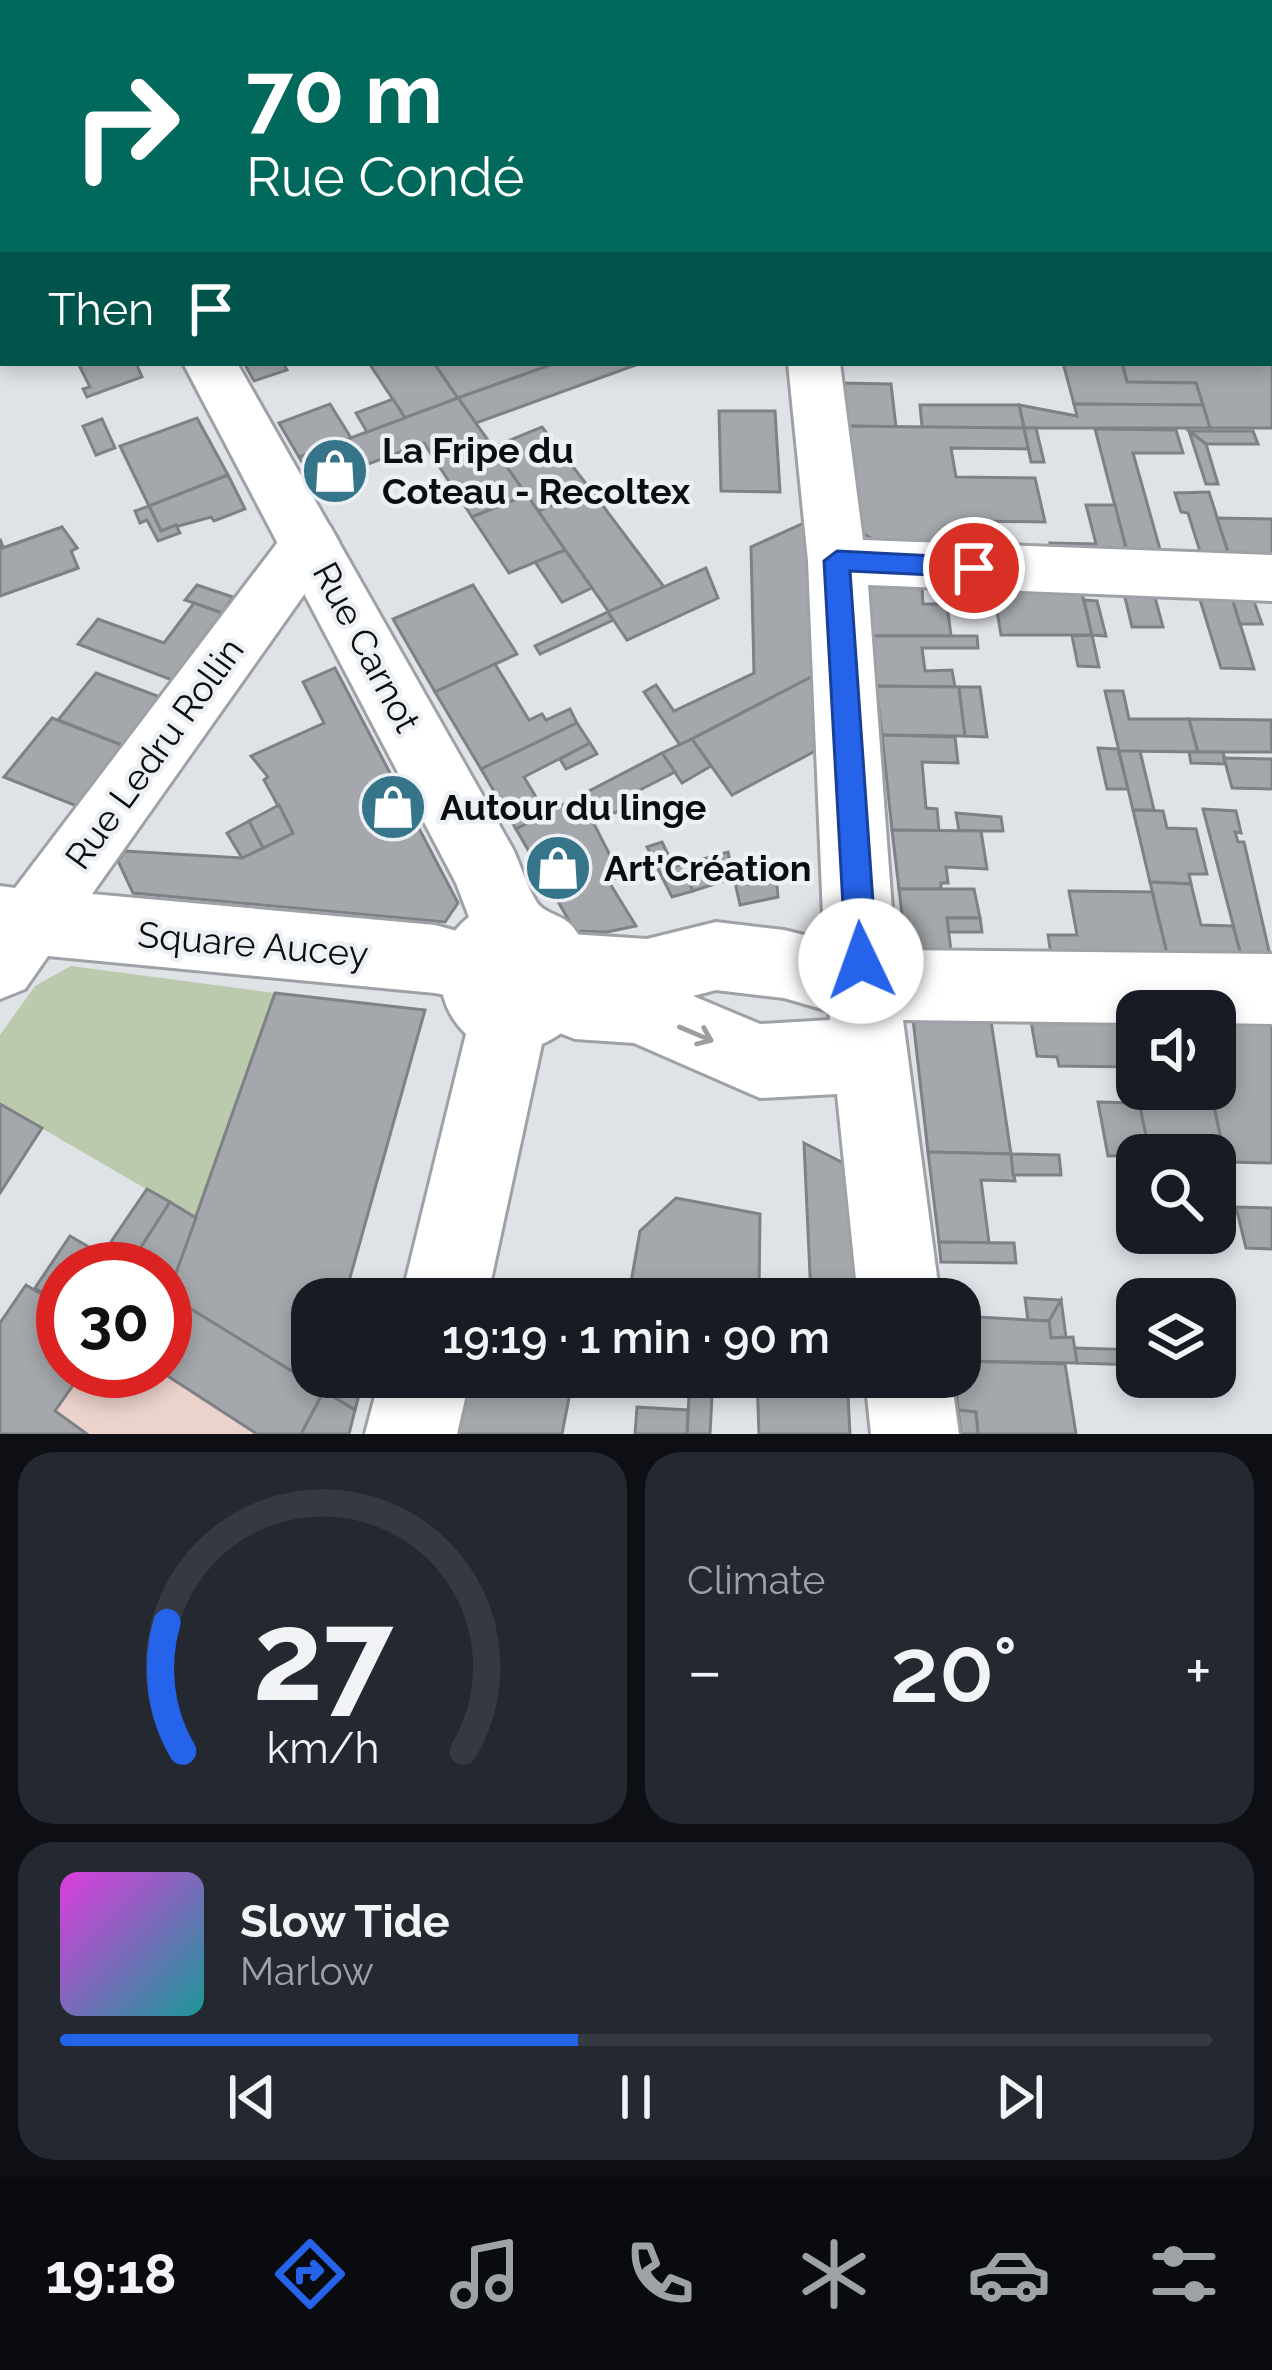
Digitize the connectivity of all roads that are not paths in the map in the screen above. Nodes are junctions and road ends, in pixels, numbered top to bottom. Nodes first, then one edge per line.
1 (212, 366) edge
2 (814, 366) edge
3 (310, 542) junction
4 (837, 561) junction
5 (1272, 578) edge
6 (9, 936) edge
7 (519, 977) junction
8 (1272, 989) edge
9 (867, 1020) junction
10 (449, 1278) edge
11 (897, 1278) edge
12 (420, 1398) edge
13 (911, 1398) edge
14 (412, 1434) edge
15 (915, 1434) edge

1 - 3 main road, Rue Carnot
2 - 4 street
3 - 6 street, Rue Ledru Rollin
3 - 7 main road, Rue Carnot
4 - 5 street
4 - 9 street
6 - 7 street, Square Aucey
7 - 9 street
7 -> 9 street
7 - 10 main road
8 - 9 street
9 - 11 street
12 - 14 main road
13 - 15 street

